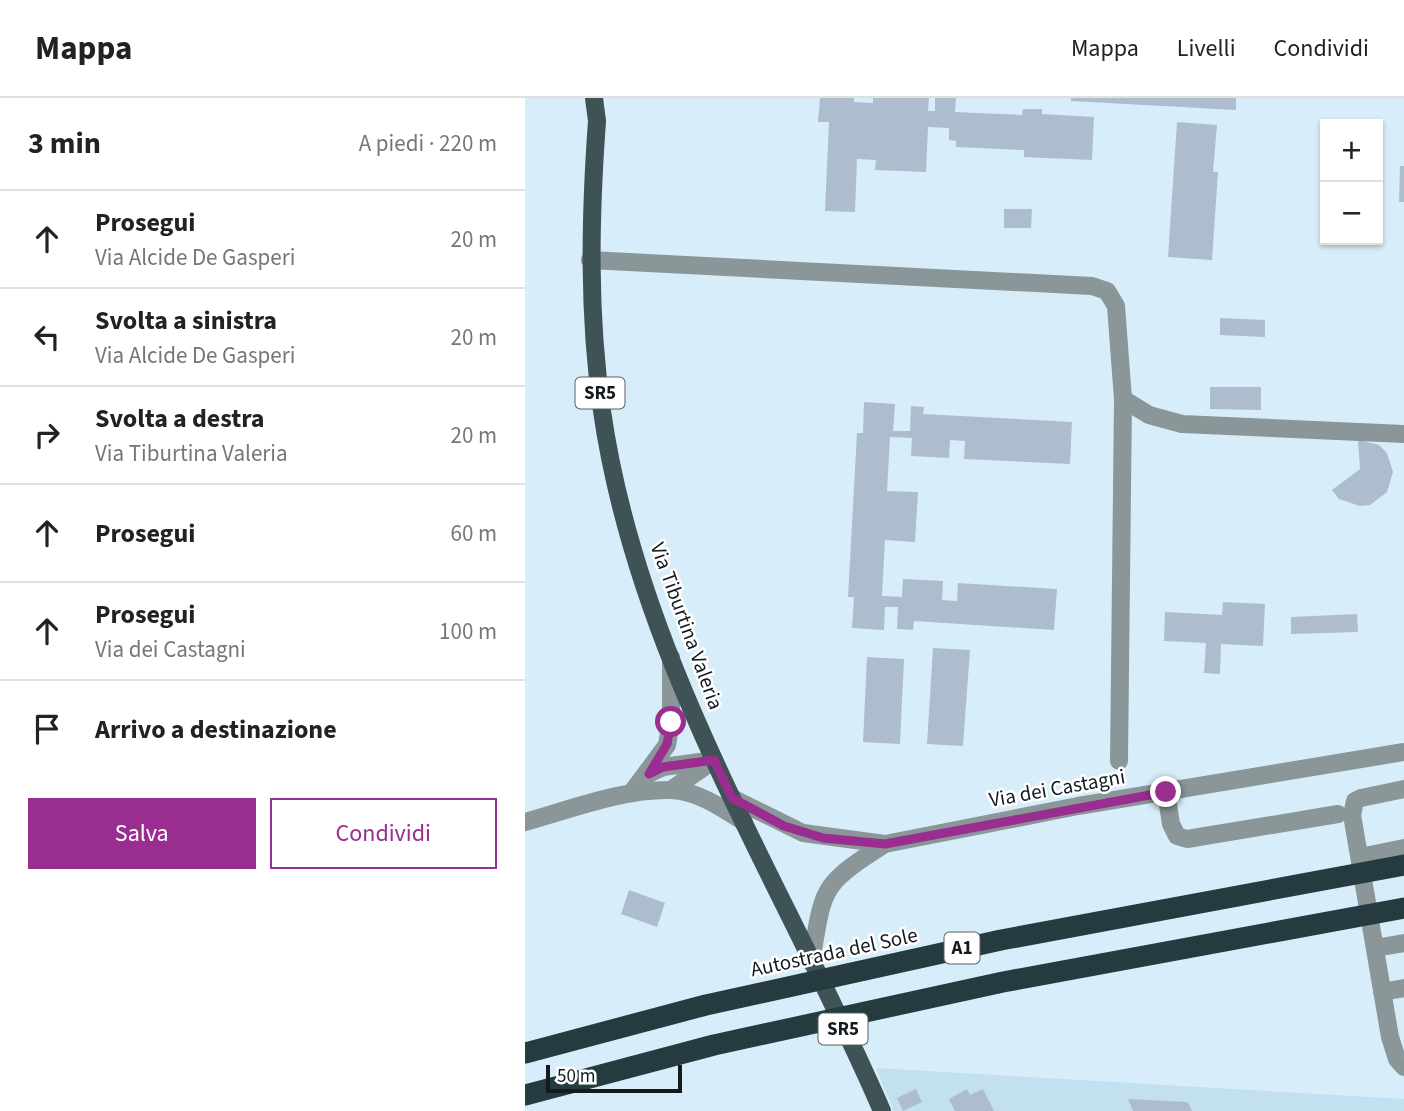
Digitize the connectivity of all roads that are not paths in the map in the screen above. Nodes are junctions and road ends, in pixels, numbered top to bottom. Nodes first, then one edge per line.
1 (594, 98) edge
2 (606, 98) edge
3 (597, 121) junction
4 (590, 260) junction
5 (1123, 399) junction
6 (1404, 434) edge
7 (671, 656) junction
8 (1404, 752) edge
9 (714, 760) junction
10 (1119, 761) dead end
11 (649, 774) junction
12 (1404, 789) edge
13 (671, 790) junction
14 (632, 792) junction
15 (1166, 792) junction
16 (732, 798) junction
17 (1338, 814) dead end
18 (525, 822) edge
19 (744, 822) junction
20 (885, 844) junction
21 (1404, 848) edge
22 (1360, 857) junction
23 (1404, 865) edge
24 (1404, 908) edge
25 (1404, 943) edge
26 (1375, 948) junction
27 (811, 962) junction
28 (1404, 988) edge
29 (1383, 992) junction
30 (1397, 1036) edge
31 (525, 1052) edge
32 (1404, 1067) edge
33 (525, 1095) edge
34 (882, 1111) edge

1 - 3 main road
2 - 3 main road
3 - 4 main road, Via Tiburtina Valeria / SR5
4 - 5 street
4 - 7 main road, Via Tiburtina Valeria / SR5
5 - 6 street
5 - 10 street
7 - 9 main road, Via Tiburtina Valeria / SR5
7 - 11 street
8 - 15 street, Via dei Castagni
9 - 11 street
9 - 13 street
9 - 16 main road, Via Tiburtina Valeria / SR5
11 - 14 street
12 - 22 street
13 - 14 street
13 - 19 street
14 - 18 street
15 - 17 street
15 - 20 street, Via dei Castagni
16 - 19 main road, Via Tiburtina Valeria / SR5
16 - 20 street
19 - 27 main road, Via Tiburtina Valeria / SR5
20 - 27 street
21 - 22 street
22 - 26 street
23 - 31 highway, Autostrada del Sole / A1
24 - 33 highway, A1
25 - 26 street
26 - 29 street
27 - 34 main road, Via Tiburtina Valeria / SR5
28 - 29 street
29 - 30 street
30 - 32 street

